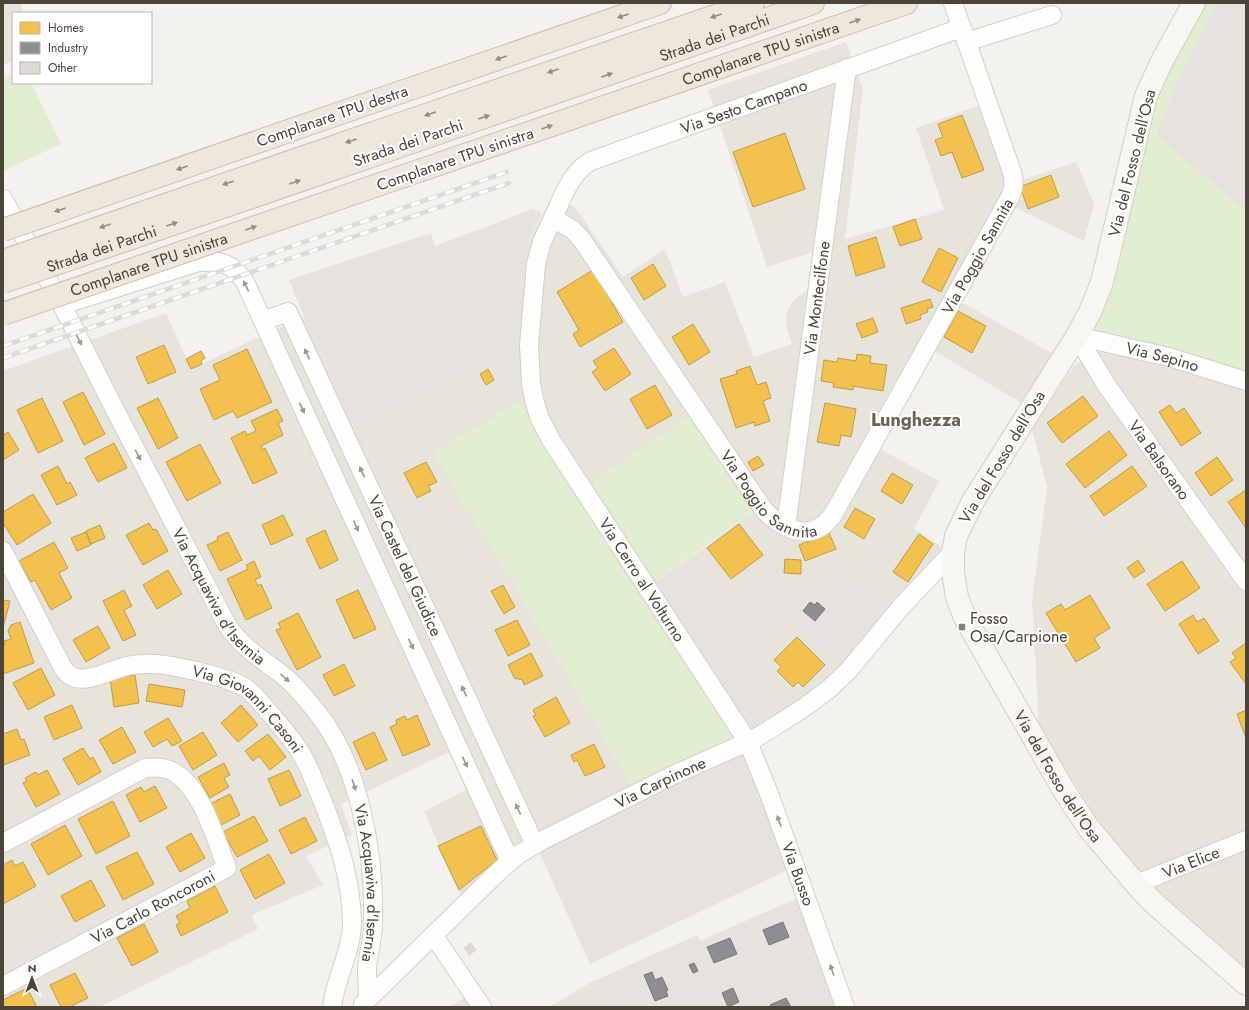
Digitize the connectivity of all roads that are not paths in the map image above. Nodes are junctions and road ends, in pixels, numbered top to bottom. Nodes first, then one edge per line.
1 (660, 3) edge
2 (753, 3) edge
3 (813, 3) edge
4 (906, 3) edge
5 (1194, 3) edge
6 (954, 5) edge
7 (1052, 15) dead end
8 (964, 35) junction
9 (847, 68) junction
10 (3, 199) edge
11 (553, 218) junction
12 (3, 230) edge
13 (3, 261) edge
14 (3, 282) edge
15 (62, 305) junction
16 (3, 314) edge
17 (263, 321) junction
18 (1078, 336) junction
19 (1246, 380) edge
20 (786, 527) junction
21 (3, 551) edge
22 (953, 552) junction
23 (1246, 581) edge
24 (748, 742) junction
25 (1246, 840) edge
26 (3, 843) edge
27 (534, 844) junction
28 (510, 860) junction
29 (1136, 884) junction
30 (434, 936) junction
31 (1246, 984) edge
32 (3, 986) edge
33 (364, 1003) edge
34 (332, 1007) edge
35 (482, 1007) edge
36 (845, 1007) edge

1 -> 12 highway, Complanare TPU destra, bridge
2 -> 13 highway, Strada dei Parchi, bridge
14 -> 3 highway, Strada dei Parchi, bridge
16 -> 4 highway, Complanare TPU sinistra, bridge
5 - 18 street, Via del Fosso dell'Osa
6 - 8 street, Via Poggio Sannita
7 - 8 street, Via Sesto Campano
8 - 9 street, Via Sesto Campano
8 - 20 street, Via Poggio Sannita
9 - 11 street, Via Sesto Campano
9 - 20 street, Via Montecilfone
10 - 15 street, Via Acquaviva d'Isernia
11 - 20 street, Via Poggio Sannita
11 - 24 street, Via Cerro al Volturno
17 -> 15 street, Via Castel del Giudice
15 -> 33 street, Via Acquaviva d'Isernia
27 -> 17 street, Via Castel del Giudice
17 -> 28 street, Via Castel del Giudice
18 - 19 street, Via Sepino
18 - 22 street, Via del Fosso dell'Osa
18 - 23 street, Via Balsorano
21 - 34 street, Via Giovanni Casoni
22 - 24 street, Via Carpinone
22 - 29 street, Via del Fosso dell'Osa
24 - 27 street, Via Carpinone
36 -> 24 street, Via Busso
25 - 29 street, Via Elice
26 - 32 street, Via Carlo Roncoroni
27 - 28 street, Via Carpinone
28 - 30 street, Via Carpinone
29 - 31 street, Via del Fosso dell'Osa
30 - 33 street, Via Carpinone
30 - 35 street

